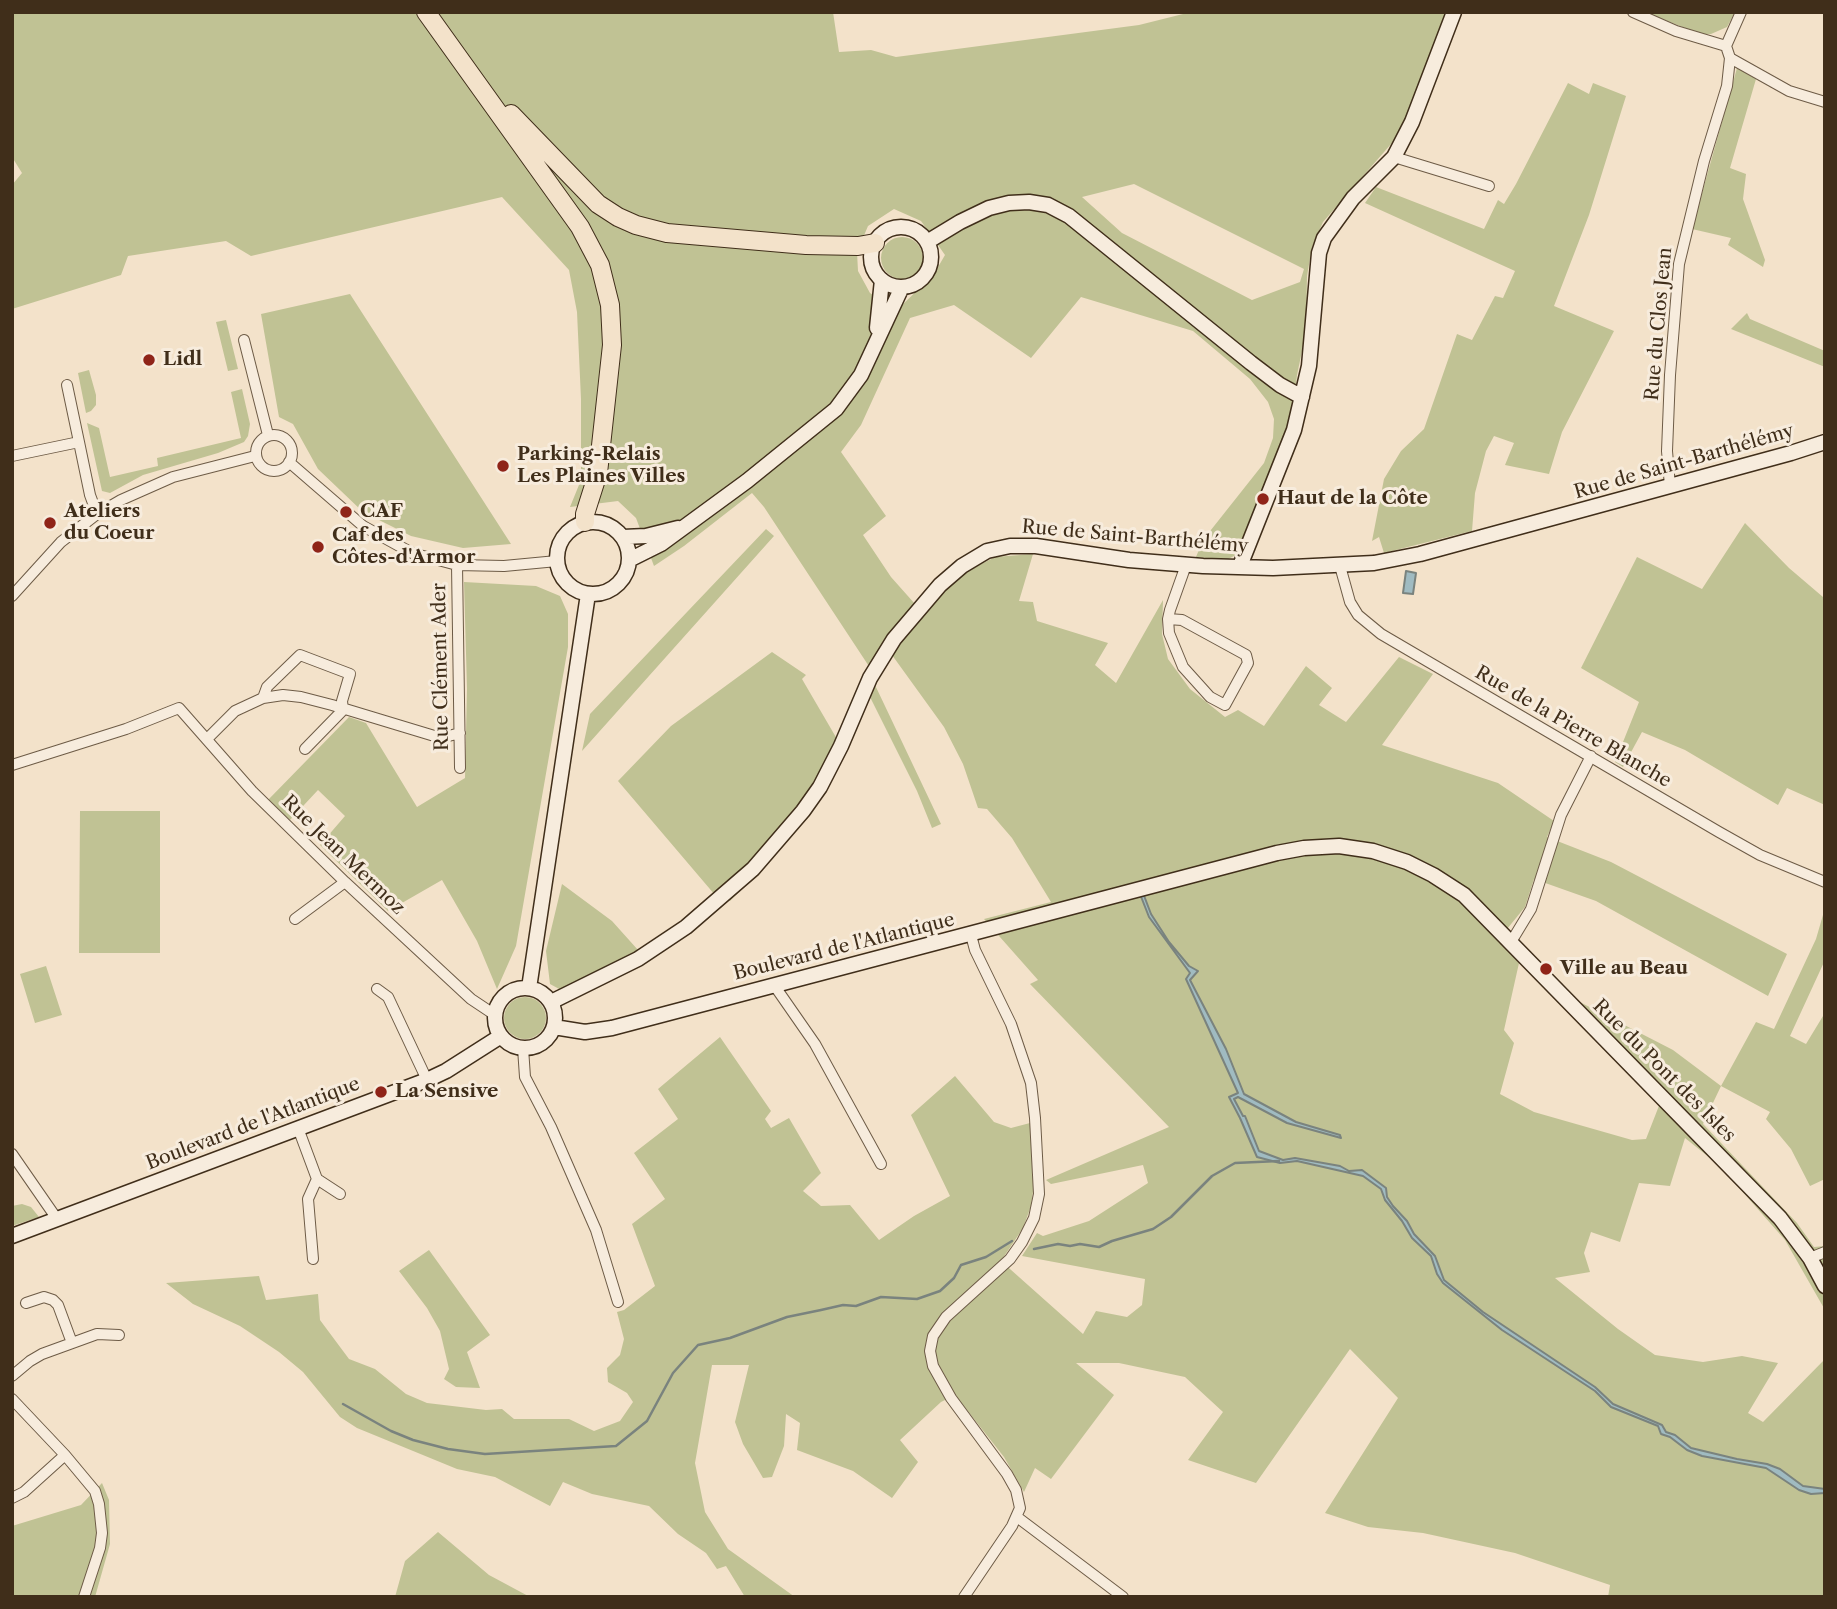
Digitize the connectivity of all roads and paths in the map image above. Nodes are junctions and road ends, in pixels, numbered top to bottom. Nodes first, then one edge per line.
1 (428, 12) edge
2 (1454, 12) edge
3 (1633, 12) edge
4 (1741, 12) edge
5 (1726, 46) junction
6 (1730, 58) junction
7 (1825, 102) edge
8 (1394, 157) junction
9 (1489, 186) dead end
10 (927, 242) junction
11 (875, 243) junction
12 (882, 280) junction
13 (902, 287) junction
14 (244, 340) dead end
15 (874, 343) junction
16 (67, 385) dead end
17 (1302, 397) junction
18 (268, 435) junction
19 (79, 442) junction
20 (1825, 442) edge
21 (12, 456) edge
22 (255, 456) junction
23 (289, 463) junction
24 (1670, 486) junction
25 (97, 514) junction
26 (585, 522) junction
27 (683, 528) junction
28 (623, 537) junction
29 (631, 559) junction
30 (556, 561) junction
31 (457, 565) junction
32 (1186, 565) junction
33 (1240, 566) junction
34 (1340, 566) junction
35 (589, 594) junction
36 (12, 596) edge
37 (1168, 619) junction
38 (263, 698) junction
39 (343, 710) junction
40 (460, 733) junction
41 (207, 739) junction
42 (305, 749) dead end
43 (1591, 756) junction
44 (12, 765) edge
45 (460, 768) dead end
46 (345, 882) junction
47 (1825, 882) edge
48 (1142, 889) joint
49 (295, 919) dead end
50 (971, 935) junction
51 (1511, 942) junction
52 (774, 985) junction
53 (529, 988) junction
54 (377, 989) dead end
55 (551, 1002) junction
56 (495, 1016) junction
57 (554, 1027) junction
58 (501, 1036) junction
59 (523, 1048) junction
60 (427, 1080) junction
61 (298, 1128) junction
62 (12, 1154) edge
63 (881, 1164) dead end
64 (317, 1179) junction
65 (340, 1194) dead end
66 (57, 1219) junction
67 (12, 1236) edge
68 (1825, 1252) edge
69 (1810, 1258) junction
70 (313, 1259) dead end
71 (1825, 1286) edge
72 (618, 1302) dead end
73 (26, 1303) dead end
74 (119, 1335) dead end
75 (72, 1343) junction
76 (12, 1376) edge
77 (12, 1399) edge
78 (65, 1455) junction
79 (12, 1499) edge
80 (1017, 1517) junction
81 (84, 1597) edge
82 (964, 1597) edge
83 (1123, 1597) edge

1 - 11 highway
1 - 26 highway
2 - 8 main road
3 - 5 street
4 - 5 street
5 - 6 street, Rue du Clos Jean
6 - 7 street
6 - 24 street, Rue du Clos Jean
8 - 9 street
8 - 17 main road
10 - 11 main road
10 - 13 main road
10 - 17 main road
11 - 12 main road
12 - 13 main road
12 - 15 main road
13 - 15 main road
14 - 18 street
15 - 27 main road
16 - 19 street
17 - 33 main road
18 - 22 street
18 - 23 street
19 - 21 street
19 - 25 street
20 - 24 main road, Rue de Saint-Barthélémy
22 - 23 street
22 - 25 street
23 - 31 street
24 - 34 main road, Rue de Saint-Barthélémy
25 - 36 street
26 - 28 main road
26 - 30 main road
27 - 28 main road
27 - 29 main road
28 - 29 main road
29 - 35 main road
30 - 31 street
30 - 35 main road
31 - 40 street, Rue Clément Ader
32 - 33 main road, Rue de Saint-Barthélémy
32 - 37 street
32 - 55 main road, Rue de Saint-Barthélémy
33 - 34 main road, Rue de Saint-Barthélémy
34 - 43 street, Rue de la Pierre Blanche
35 - 53 main road
37 - 37 street
38 - 39 street
38 - 39 street
38 - 41 street
39 - 40 street
39 - 42 street
40 - 45 street, Rue Clément Ader
41 - 44 street, Rue Jean Mermoz
41 - 46 street, Rue Jean Mermoz
43 - 47 street, Rue de la Pierre Blanche
43 - 51 street
46 - 49 street
46 - 56 street, Rue Jean Mermoz
48 - 50 main road, Boulevard de l'Atlantique
48 - 51 main road, Rue du Pont des Isles
50 - 52 main road, Boulevard de l'Atlantique
50 - 80 street
51 - 69 main road, Rue du Pont des Isles
52 - 57 main road, Boulevard de l'Atlantique
52 - 63 street
53 - 55 main road
53 - 56 main road
54 - 60 street
55 - 57 main road
56 - 58 main road
57 - 59 main road
58 - 59 main road
58 - 60 main road, Boulevard de l'Atlantique
59 - 72 street
60 - 61 main road, Boulevard de l'Atlantique
61 - 64 street
61 - 66 main road, Boulevard de l'Atlantique
62 - 66 street
64 - 65 street
64 - 70 street
66 - 67 main road, Boulevard de l'Atlantique
68 - 69 street
69 - 71 main road, Rue du Pont des Isles
73 - 75 street
74 - 75 street
75 - 76 street
77 - 78 street
78 - 79 street
78 - 81 street
80 - 82 street
80 - 83 street

